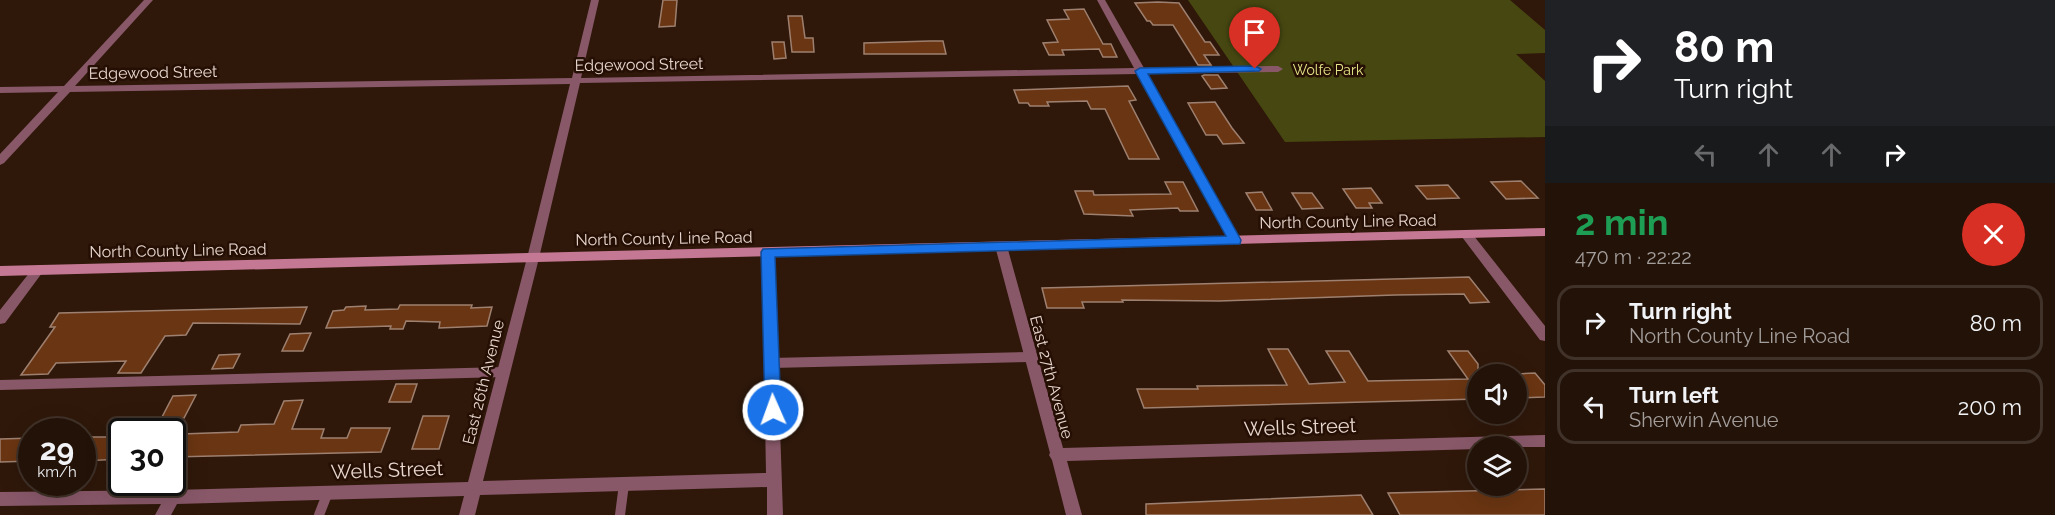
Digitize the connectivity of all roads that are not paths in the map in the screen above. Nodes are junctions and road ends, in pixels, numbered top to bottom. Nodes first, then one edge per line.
1 (149, 0) edge
2 (595, 0) edge
3 (1101, 0) edge
4 (1278, 69) dead end
5 (1140, 71) junction
6 (578, 79) junction
7 (68, 88) junction
8 (0, 90) edge
9 (0, 161) edge
10 (1545, 232) edge
11 (1466, 234) junction
12 (1235, 240) junction
13 (1001, 246) junction
14 (768, 252) junction
15 (533, 258) junction
16 (38, 270) junction
17 (0, 271) edge
18 (0, 319) edge
19 (1545, 336) edge
20 (1030, 357) junction
21 (771, 363) junction
22 (504, 372) junction
23 (0, 385) edge
24 (1545, 441) edge
25 (1056, 455) junction
26 (775, 480) junction
27 (624, 484) junction
28 (474, 488) junction
29 (328, 492) junction
30 (173, 497) junction
31 (0, 499) edge
32 (164, 515) edge
33 (319, 515) edge
34 (468, 515) edge
35 (620, 515) edge
36 (775, 515) edge
37 (1074, 515) edge

1 - 7 street
2 - 6 street, East 26th Avenue
3 - 5 street
4 - 5 street, Edgewood Street
5 - 6 street, Edgewood Street
5 - 12 street
6 - 7 street, Edgewood Street
6 - 15 street, East 26th Avenue
7 - 8 street, Edgewood Street
7 - 9 street
10 - 11 main road, North County Line Road
11 - 12 main road, North County Line Road
11 - 19 street
12 - 13 main road, North County Line Road
13 - 14 main road, North County Line Road
13 - 20 street, East 27th Avenue
14 - 15 main road, North County Line Road
14 - 21 street
15 - 16 main road, North County Line Road
15 - 22 street, East 26th Avenue
16 - 17 main road, North County Line Road
16 - 18 street
20 - 21 lane
20 - 25 street, East 27th Avenue
21 - 26 street
22 - 23 lane
22 - 28 street, East 26th Avenue
24 - 25 street, Wells Street
25 - 37 street, East 27th Avenue
26 - 27 street, Wells Street
26 - 36 street
27 - 28 street, Wells Street
27 - 35 lane
28 - 29 street, Wells Street
28 - 34 street, East 26th Avenue
29 - 30 street, Wells Street
29 - 33 lane
30 - 31 street, Wells Street
30 - 32 street

